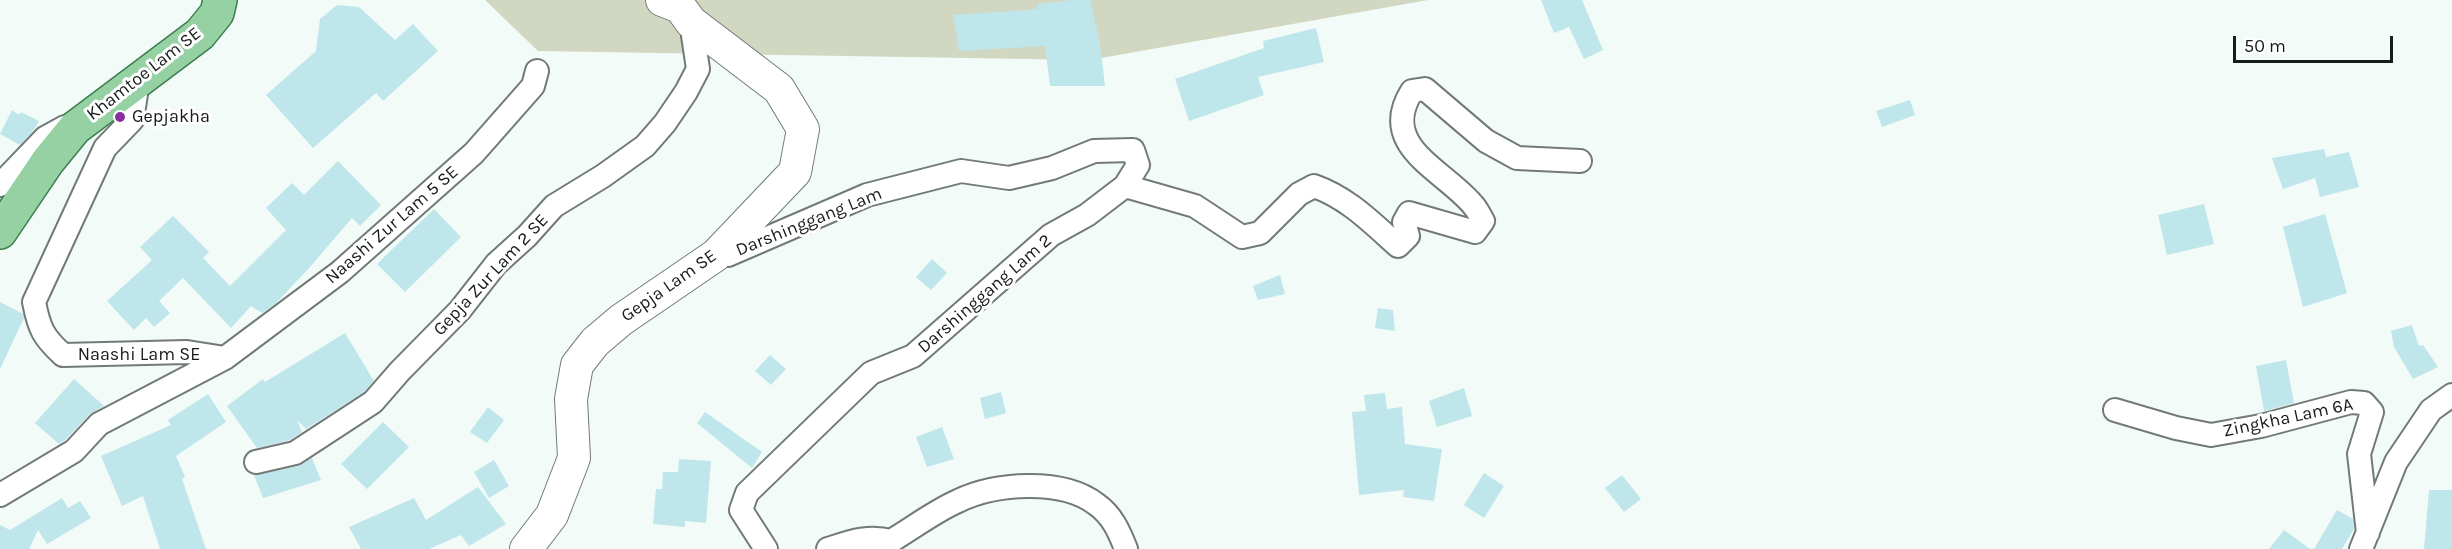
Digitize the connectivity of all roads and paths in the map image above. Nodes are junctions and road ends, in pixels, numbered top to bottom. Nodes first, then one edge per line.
1 (220, 0) edge
2 (678, 7) edge
3 (537, 71) dead end
4 (138, 81) junction
5 (75, 128) junction
6 (1580, 161) dead end
7 (0, 185) edge
8 (1125, 186) junction
9 (0, 232) edge
10 (716, 255) junction
11 (225, 358) junction
12 (2452, 395) edge
13 (2115, 411) dead end
14 (256, 462) dead end
15 (0, 495) edge
16 (2365, 541) edge
17 (893, 545) edge
18 (526, 549) edge
19 (766, 549) edge
20 (828, 549) edge
21 (1126, 549) edge

1 - 4 main road, Khamtoe Lam SE
2 - 10 street, Gepja Lam SE
2 - 14 street, Gepja Zur Lam 2 SE
3 - 11 street, Naashi Zur Lam 5 SE
4 - 5 main road, Khamtoe Lam SE
4 - 11 street, Naashi Lam SE
5 - 7 street
5 - 9 main road, Khamtoe Lam SE
6 - 8 street
8 - 10 street, Darshinggang Lam
8 - 19 street, Darshinggang Lam 2
10 - 18 street, Gepja Lam SE
11 - 15 street, Naashi Lam SE
12 - 16 street
13 - 16 street, Zingkha Lam 6A
17 - 20 street
17 - 21 street

